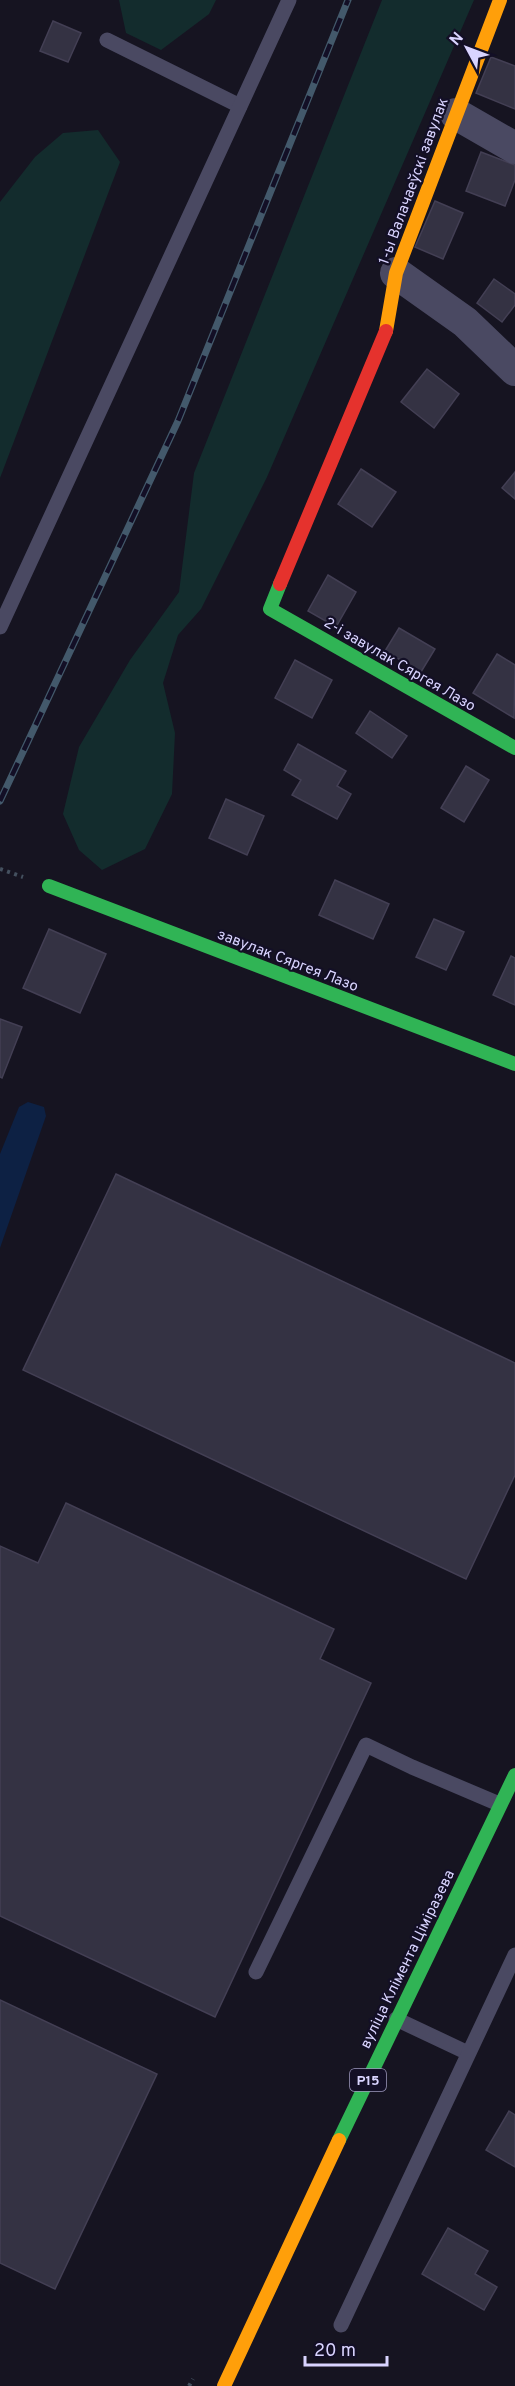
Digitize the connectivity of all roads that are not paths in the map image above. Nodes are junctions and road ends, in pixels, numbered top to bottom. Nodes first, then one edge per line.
1 (290, 0) edge
2 (500, 0) edge
3 (107, 39) dead end
4 (240, 106) junction
5 (456, 114) junction
6 (515, 148) edge
7 (396, 273) junction
8 (515, 370) edge
9 (270, 609) joint
10 (0, 627) edge
11 (515, 748) edge
12 (49, 886) dead end
13 (515, 1064) edge
14 (515, 1775) edge
15 (499, 1804) junction
16 (515, 1955) edge
17 (256, 1972) dead end
18 (396, 2019) junction
19 (468, 2053) junction
20 (341, 2325) dead end
21 (224, 2386) edge

1 - 4 lane
2 - 5 street, 1-ы Валачаеўскі завулак
3 - 4 lane
4 - 10 lane
5 - 6 street
5 - 7 street, 1-ы Валачаеўскі завулак
7 - 8 street
7 - 9 street, 1-ы Валачаеўскі завулак
9 - 11 street, 2-і завулак Сяргея Лазо
12 - 13 street, завулак Сяргея Лазо
14 - 15 street, вуліца Клімента Ціміразева / Р15
15 - 17 lane
15 - 18 street, вуліца Клімента Ціміразева / Р15
16 - 19 lane
18 - 19 lane
18 - 21 street, вуліца Клімента Ціміразева / Р15
19 - 20 lane

